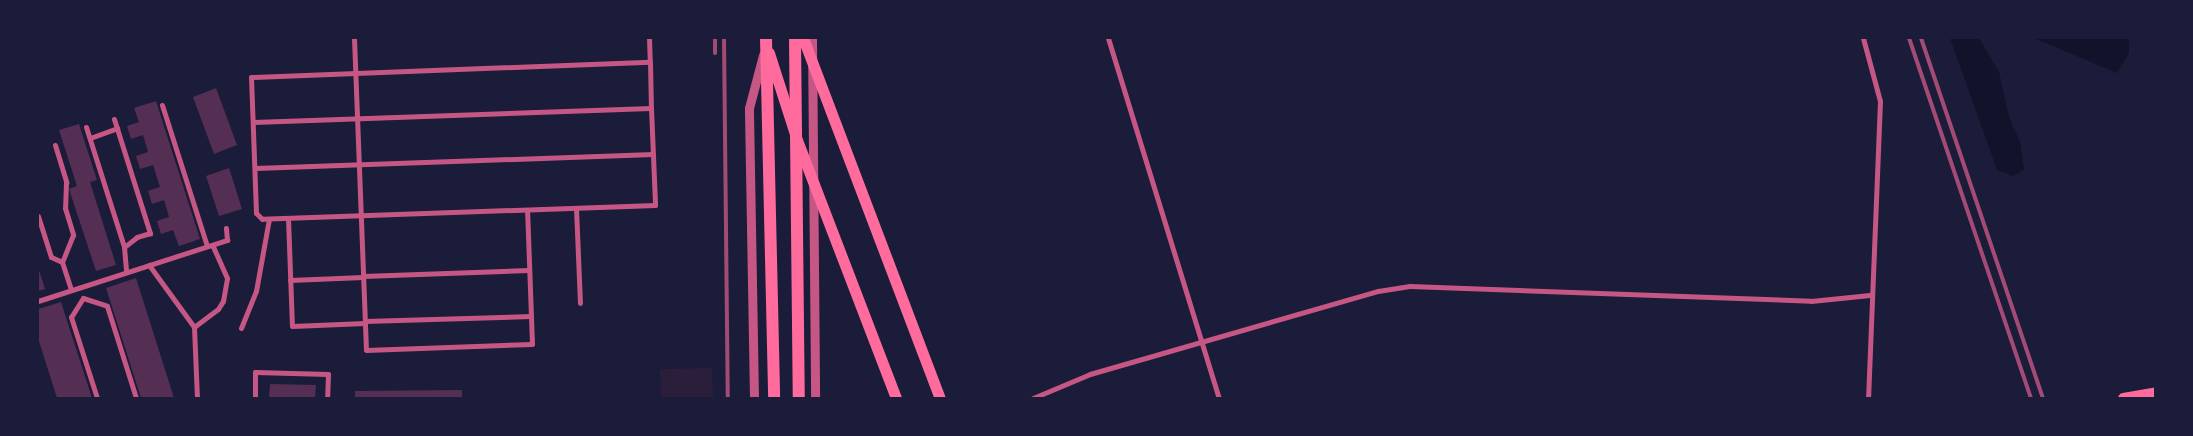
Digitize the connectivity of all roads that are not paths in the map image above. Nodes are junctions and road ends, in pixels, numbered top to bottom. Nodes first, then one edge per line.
1 (354, 38) edge
2 (649, 38) edge
3 (795, 38) edge
4 (803, 38) edge
5 (812, 38) edge
6 (1108, 38) edge
7 (1863, 38) edge
8 (765, 40) edge
9 (650, 62) junction
10 (812, 63) junction
11 (356, 73) junction
12 (162, 105) dead end
13 (651, 108) junction
14 (114, 119) dead end
15 (358, 119) junction
16 (253, 122) junction
17 (86, 127) dead end
18 (117, 128) junction
19 (90, 138) junction
20 (798, 140) junction
21 (55, 145) dead end
22 (653, 154) junction
23 (359, 164) junction
24 (255, 168) junction
25 (813, 182) junction
26 (576, 208) junction
27 (527, 210) junction
28 (38, 216) edge
29 (361, 216) junction
30 (288, 218) junction
31 (269, 219) junction
32 (226, 228) dead end
33 (210, 246) junction
34 (124, 247) junction
35 (62, 262) junction
36 (149, 265) junction
37 (529, 270) junction
38 (126, 272) junction
39 (363, 277) junction
40 (290, 280) junction
41 (80, 287) junction
42 (71, 290) junction
43 (1870, 295) junction
44 (84, 298) junction
45 (38, 301) edge
46 (580, 303) dead end
47 (531, 316) junction
48 (365, 322) junction
49 (194, 327) junction
50 (242, 328) dead end
51 (1203, 343) junction
52 (2156, 392) edge
53 (97, 398) edge
54 (136, 398) edge
55 (197, 398) edge
56 (255, 398) edge
57 (327, 398) edge
58 (754, 398) edge
59 (774, 398) edge
60 (799, 398) edge
61 (815, 398) edge
62 (896, 398) edge
63 (940, 398) edge
64 (1033, 398) edge
65 (1220, 398) edge
66 (1868, 398) edge
67 (2123, 398) edge

1 - 11 street
2 - 9 street
3 - 20 highway
4 - 10 main road
5 - 10 street
6 - 51 street
7 - 43 street
8 - 20 main road
8 - 58 street
8 - 59 highway
9 - 11 street
9 - 13 street
10 - 25 street
10 - 63 main road
11 - 15 street
11 - 16 street
12 - 33 street
13 - 15 street
13 - 22 street
14 - 18 street
15 - 16 street
15 - 23 street
16 - 24 street
17 - 19 street
18 - 19 street
18 - 34 street
19 - 34 street
20 - 25 main road
20 - 60 highway
21 - 35 street
22 - 23 street
22 - 26 street
23 - 24 street
23 - 29 street
24 - 31 street
25 - 61 street
25 - 62 main road
26 - 27 street
26 - 46 street
27 - 29 street
27 - 37 street
28 - 35 street
29 - 30 street
29 - 39 street
30 - 31 street
30 - 40 street
31 - 50 street
32 - 33 street
33 - 36 street
33 - 49 street
34 - 38 street
35 - 42 street
36 - 38 street
36 - 49 street
37 - 39 street
37 - 47 street
38 - 41 street
39 - 40 street
39 - 48 street
40 - 48 street
41 - 42 street
41 - 44 street
42 - 45 street
43 - 51 street
43 - 66 street
44 - 53 street
44 - 54 street
47 - 48 street
47 - 48 street
49 - 55 street
51 - 64 street
51 - 65 street
52 - 67 main road
56 - 57 street

